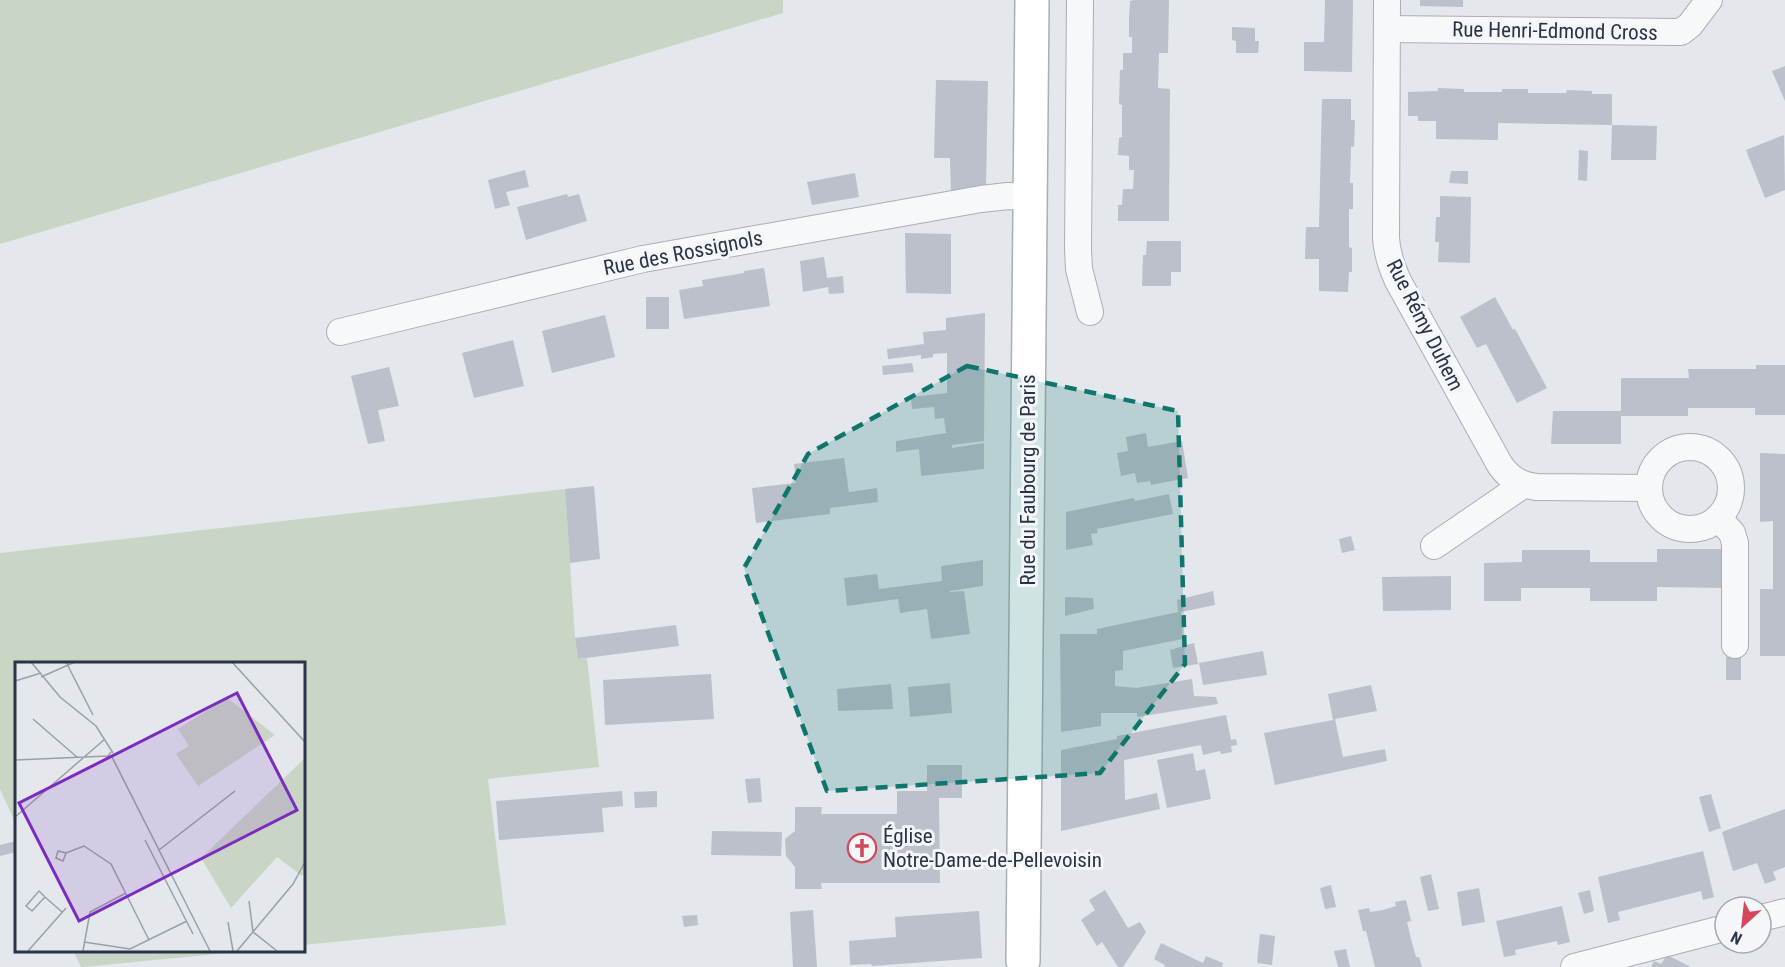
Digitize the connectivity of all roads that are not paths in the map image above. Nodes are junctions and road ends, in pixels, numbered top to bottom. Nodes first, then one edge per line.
1 (1032, 0) edge
2 (1080, 0) edge
3 (1387, 0) edge
4 (1709, 0) edge
5 (1387, 29) junction
6 (1030, 197) junction
7 (1090, 312) dead end
8 (340, 332) dead end
9 (1522, 485) junction
10 (1649, 488) junction
11 (1718, 518) junction
12 (1434, 546) dead end
13 (1735, 645) dead end
14 (1713, 931) edge
15 (1026, 965) edge
16 (1574, 967) edge

1 - 6 main road, Rue du Faubourg de Paris
2 - 7 street
3 - 5 street, Rue Rémy Duhem
4 - 5 street, Rue Henri-Edmond Cross
5 - 9 street, Rue Rémy Duhem
6 - 8 street, Rue des Rossignols
6 - 15 main road, Rue du Faubourg de Paris
9 - 10 street
9 - 12 street
10 - 11 street
10 - 11 street
11 - 13 street
14 - 16 street

